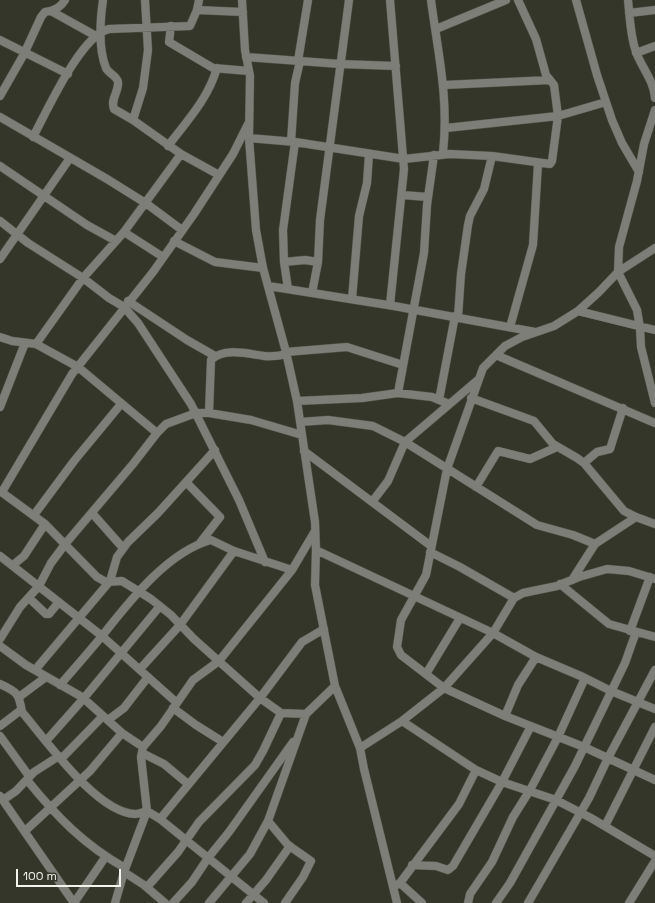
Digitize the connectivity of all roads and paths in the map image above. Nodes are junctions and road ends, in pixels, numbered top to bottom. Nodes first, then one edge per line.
1 (65, 0) edge
2 (103, 0) edge
3 (145, 0) edge
4 (198, 0) edge
5 (242, 0) edge
6 (308, 0) edge
7 (349, 0) edge
8 (390, 0) edge
9 (431, 0) edge
10 (506, 0) edge
11 (518, 0) edge
12 (576, 0) edge
13 (628, 0) edge
14 (197, 10) junction
15 (655, 10) edge
16 (51, 11) junction
17 (244, 12) junction
18 (629, 13) junction
19 (171, 26) junction
20 (146, 28) junction
21 (436, 29) junction
22 (98, 34) junction
23 (0, 40) edge
24 (655, 46) edge
25 (636, 53) junction
26 (24, 54) junction
27 (246, 57) junction
28 (299, 61) junction
29 (340, 64) junction
30 (396, 66) junction
31 (217, 68) junction
32 (249, 71) junction
33 (68, 74) junction
34 (550, 80) junction
35 (444, 85) junction
36 (0, 96) edge
37 (655, 98) edge
38 (606, 102) junction
39 (655, 110) edge
40 (558, 116) junction
41 (0, 117) edge
42 (133, 120) junction
43 (249, 121) junction
44 (446, 128) junction
45 (33, 137) junction
46 (249, 138) junction
47 (293, 142) junction
48 (168, 146) junction
49 (331, 148) junction
50 (443, 153) junction
51 (181, 154) junction
52 (369, 154) junction
53 (434, 155) junction
54 (492, 156) junction
55 (70, 158) junction
56 (404, 159) junction
57 (538, 164) junction
58 (0, 166) edge
59 (638, 172) junction
60 (219, 175) junction
61 (402, 195) junction
62 (45, 196) junction
63 (428, 197) junction
64 (147, 204) junction
65 (0, 221) edge
66 (182, 230) junction
67 (124, 232) junction
68 (18, 234) junction
69 (116, 241) junction
70 (174, 241) junction
71 (655, 248) edge
72 (163, 257) junction
73 (0, 259) edge
74 (284, 262) junction
75 (318, 262) junction
76 (263, 268) junction
77 (618, 272) junction
78 (83, 278) junction
79 (268, 286) junction
80 (288, 289) junction
81 (312, 293) junction
82 (352, 299) junction
83 (126, 304) junction
84 (390, 305) junction
85 (413, 310) junction
86 (578, 311) junction
87 (457, 317) junction
88 (510, 327) junction
89 (640, 328) junction
90 (655, 330) edge
91 (538, 332) junction
92 (0, 338) edge
93 (25, 343) junction
94 (36, 344) junction
95 (286, 353) junction
96 (496, 355) junction
97 (215, 356) junction
98 (403, 365) junction
99 (78, 367) junction
100 (479, 378) junction
101 (398, 393) junction
102 (471, 398) junction
103 (439, 400) junction
104 (297, 401) junction
105 (655, 403) edge
106 (121, 404) junction
107 (449, 404) junction
108 (0, 407) edge
109 (623, 408) junction
110 (196, 413) junction
111 (209, 413) junction
112 (300, 422) junction
113 (655, 423) edge
114 (156, 433) junction
115 (302, 434) junction
116 (405, 442) junction
117 (557, 448) junction
118 (215, 450) junction
119 (304, 451) junction
120 (584, 463) junction
121 (447, 469) junction
122 (186, 482) junction
123 (476, 487) junction
124 (1, 492) edge
125 (372, 502) junction
126 (92, 513) junction
127 (34, 515) junction
128 (636, 517) junction
129 (45, 524) junction
130 (655, 524) edge
131 (315, 530) junction
132 (66, 544) junction
133 (200, 544) junction
134 (595, 544) junction
135 (123, 548) junction
136 (430, 549) junction
137 (316, 550) junction
138 (234, 551) junction
139 (0, 556) edge
140 (266, 562) junction
141 (13, 565) junction
142 (292, 570) junction
143 (652, 578) edge
144 (572, 580) junction
145 (110, 581) junction
146 (560, 584) junction
147 (39, 586) junction
148 (139, 590) junction
149 (413, 596) junction
150 (29, 598) junction
151 (514, 598) junction
152 (59, 602) junction
153 (160, 606) junction
154 (460, 618) junction
155 (79, 619) junction
156 (180, 625) junction
157 (324, 629) junction
158 (633, 632) junction
159 (493, 633) junction
160 (102, 636) junction
161 (655, 637) edge
162 (0, 639) edge
163 (0, 646) edge
164 (121, 653) junction
165 (536, 656) junction
166 (219, 661) junction
167 (140, 669) junction
168 (35, 670) junction
169 (655, 670) edge
170 (426, 674) junction
171 (46, 677) junction
172 (148, 677) junction
173 (585, 678) junction
174 (0, 684) edge
175 (60, 685) junction
176 (335, 686) junction
177 (444, 688) junction
178 (610, 691) junction
179 (19, 697) junction
180 (84, 698) junction
181 (260, 698) junction
182 (637, 702) junction
183 (175, 705) junction
184 (655, 709) edge
185 (21, 710) junction
186 (281, 713) junction
187 (306, 714) junction
188 (505, 716) junction
189 (105, 718) junction
190 (402, 721) junction
191 (0, 726) edge
192 (531, 726) junction
193 (655, 727) edge
194 (122, 733) junction
195 (298, 735) junction
196 (0, 736) edge
197 (558, 737) junction
198 (46, 740) junction
199 (223, 742) junction
200 (584, 747) junction
201 (360, 748) junction
202 (143, 750) junction
203 (60, 758) junction
204 (608, 758) junction
205 (476, 770) junction
206 (634, 770) junction
207 (28, 778) junction
208 (80, 780) junction
209 (655, 780) edge
210 (502, 782) junction
211 (188, 784) junction
212 (530, 790) junction
213 (1, 798) edge
214 (556, 800) junction
215 (50, 809) junction
216 (147, 811) junction
217 (580, 812) junction
218 (160, 819) junction
219 (268, 821) junction
220 (605, 826) junction
221 (25, 831) junction
222 (185, 840) junction
223 (290, 846) junction
224 (106, 856) junction
225 (655, 856) edge
226 (208, 858) junction
227 (655, 861) edge
228 (412, 865) junction
229 (124, 870) junction
230 (231, 876) junction
231 (396, 885) junction
232 (146, 888) junction
233 (254, 895) junction
234 (74, 903) edge
235 (116, 903) edge
236 (165, 903) edge
237 (173, 903) edge
238 (210, 903) edge
239 (246, 903) edge
240 (264, 903) edge
241 (285, 903) edge
242 (397, 903) edge
243 (422, 903) edge
244 (468, 903) edge
245 (496, 903) edge
246 (528, 903) edge
247 (629, 903) edge

1 - 16 street
2 - 22 street
3 - 20 street
4 - 14 street
5 - 17 street
6 - 28 street
7 - 29 street
8 - 30 street
9 - 21 street
10 - 21 street
11 - 34 street
12 - 38 street
13 - 18 street
14 - 17 street
14 - 19 street
15 - 18 street
16 - 22 street
16 - 26 street
17 - 27 street
18 - 25 street
19 - 20 street
19 - 31 street
20 - 22 street
20 - 42 street
21 - 35 street
22 - 33 street
22 - 42 street
23 - 26 street
24 - 25 street
25 - 37 street
26 - 33 street
26 - 36 street
27 - 28 street
27 - 32 street
28 - 29 street
28 - 47 street
29 - 30 street
29 - 49 street
30 - 56 street
31 - 32 street
31 - 48 street
32 - 43 street
33 - 45 street
34 - 35 street
34 - 40 street
35 - 44 street
38 - 40 street
38 - 59 street
39 - 59 street
40 - 44 street
40 - 57 street
41 - 45 street
42 - 48 street
43 - 46 street
43 - 60 street
44 - 50 street
45 - 55 street
46 - 47 street
46 - 76 street
47 - 49 street
47 - 74 street
48 - 51 street
49 - 52 street
49 - 75 street
50 - 53 street
50 - 54 street
51 - 60 street
51 - 64 street
52 - 56 street
52 - 82 street
53 - 56 street
53 - 63 street
54 - 57 street
54 - 87 street
55 - 62 street
55 - 64 street
56 - 61 street
57 - 88 street
58 - 62 street
59 - 77 street
60 - 66 street
61 - 63 street
61 - 84 street
62 - 68 street
62 - 69 street
63 - 85 street
64 - 66 street
64 - 67 street
65 - 68 street
66 - 70 street
67 - 69 street
67 - 72 street
68 - 73 street
68 - 78 street
69 - 78 street
70 - 72 street
70 - 76 street
71 - 77 street
72 - 83 street
74 - 75 street
74 - 80 street
75 - 81 street
76 - 79 street
77 - 86 street
77 - 89 street
78 - 83 street
78 - 94 street
79 - 80 street
79 - 95 street
80 - 81 street
81 - 82 street
82 - 84 street
83 - 97 street
83 - 99 street
83 - 110 street
84 - 85 street
85 - 87 street
85 - 98 street
86 - 89 street
86 - 91 street
87 - 88 street
87 - 103 street
88 - 91 street
89 - 90 street
89 - 105 street
91 - 96 street
92 - 93 street
93 - 94 street
93 - 108 street
94 - 99 street
95 - 97 street
95 - 98 street
95 - 104 street
96 - 100 street
96 - 109 street
97 - 111 street
98 - 101 street
99 - 106 street
99 - 124 street
100 - 102 street
100 - 107 street
101 - 103 street
101 - 104 street
102 - 117 street
102 - 121 street
103 - 107 street
104 - 112 street
106 - 114 street
106 - 127 street
107 - 116 street
109 - 113 street
109 - 120 street
110 - 111 street
110 - 114 street
110 - 118 street
111 - 115 street
112 - 115 street
112 - 116 street
114 - 126 street
115 - 119 street
116 - 121 street
116 - 125 street
117 - 120 street
117 - 123 street
118 - 122 street
118 - 140 street
119 - 125 street
119 - 131 street
120 - 128 street
121 - 123 street
121 - 136 street
122 - 133 street
122 - 135 street
123 - 134 street
124 - 127 street
125 - 136 street
126 - 132 street
126 - 135 street
127 - 129 street
128 - 130 street
128 - 134 street
129 - 132 street
129 - 141 street
131 - 137 street
131 - 142 street
132 - 145 street
132 - 147 street
133 - 138 street
133 - 148 street
134 - 144 street
135 - 145 street
136 - 149 street
136 - 151 street
137 - 149 street
137 - 157 street
138 - 140 street
138 - 156 street
139 - 141 street
140 - 142 street
141 - 147 street
142 - 166 street
143 - 144 street
143 - 158 street
144 - 146 street
145 - 148 street
145 - 155 street
146 - 151 street
146 - 158 street
147 - 150 street
147 - 152 street
148 - 153 street
148 - 160 street
149 - 154 street
149 - 170 street
150 - 152 street
150 - 162 street
151 - 159 street
152 - 155 street
153 - 156 street
153 - 164 street
154 - 159 street
154 - 170 street
155 - 160 street
155 - 168 street
156 - 166 street
156 - 167 street
157 - 176 street
157 - 181 street
158 - 161 street
158 - 178 street
159 - 165 street
159 - 177 street
160 - 164 street
160 - 175 street
163 - 168 street
164 - 167 street
164 - 180 street
165 - 173 street
165 - 188 street
166 - 181 street
166 - 183 street
167 - 172 street
168 - 171 street
169 - 182 street
170 - 177 street
171 - 175 street
171 - 179 street
172 - 183 street
172 - 189 street
173 - 178 street
173 - 197 street
174 - 179 street
175 - 180 street
176 - 187 street
176 - 201 street
177 - 188 street
177 - 190 street
178 - 182 street
178 - 200 street
179 - 185 street
180 - 189 street
180 - 198 street
181 - 186 street
181 - 199 street
182 - 184 street
182 - 204 street
183 - 199 street
183 - 202 street
185 - 191 street
185 - 198 street
186 - 187 street
186 - 222 street
187 - 195 street
188 - 192 street
189 - 194 street
189 - 203 street
190 - 201 street
190 - 205 street
192 - 197 street
192 - 210 street
193 - 206 street
194 - 202 street
194 - 208 street
195 - 219 street
195 - 226 street
196 - 207 street
197 - 200 street
197 - 212 street
198 - 203 street
199 - 211 street
200 - 204 street
200 - 214 street
201 - 231 street
202 - 211 street
202 - 216 street
203 - 207 street
203 - 208 street
204 - 206 street
204 - 217 street
205 - 210 street
205 - 228 street
206 - 209 street
206 - 220 street
207 - 213 street
207 - 215 street
208 - 215 street
208 - 216 street
210 - 212 street
210 - 228 street
211 - 218 street
212 - 214 street
212 - 244 street
213 - 221 street
214 - 217 street
214 - 245 street
215 - 221 street
215 - 224 street
216 - 218 street
216 - 229 street
217 - 220 street
217 - 246 street
218 - 222 street
219 - 223 street
219 - 230 street
220 - 225 street
221 - 234 street
222 - 226 street
222 - 232 street
223 - 233 street
223 - 241 street
224 - 229 street
224 - 234 street
226 - 230 street
226 - 237 street
227 - 247 street
228 - 231 street
229 - 232 street
229 - 235 street
230 - 233 street
230 - 238 street
231 - 242 street
231 - 243 street
232 - 236 street
233 - 239 street
233 - 240 street

